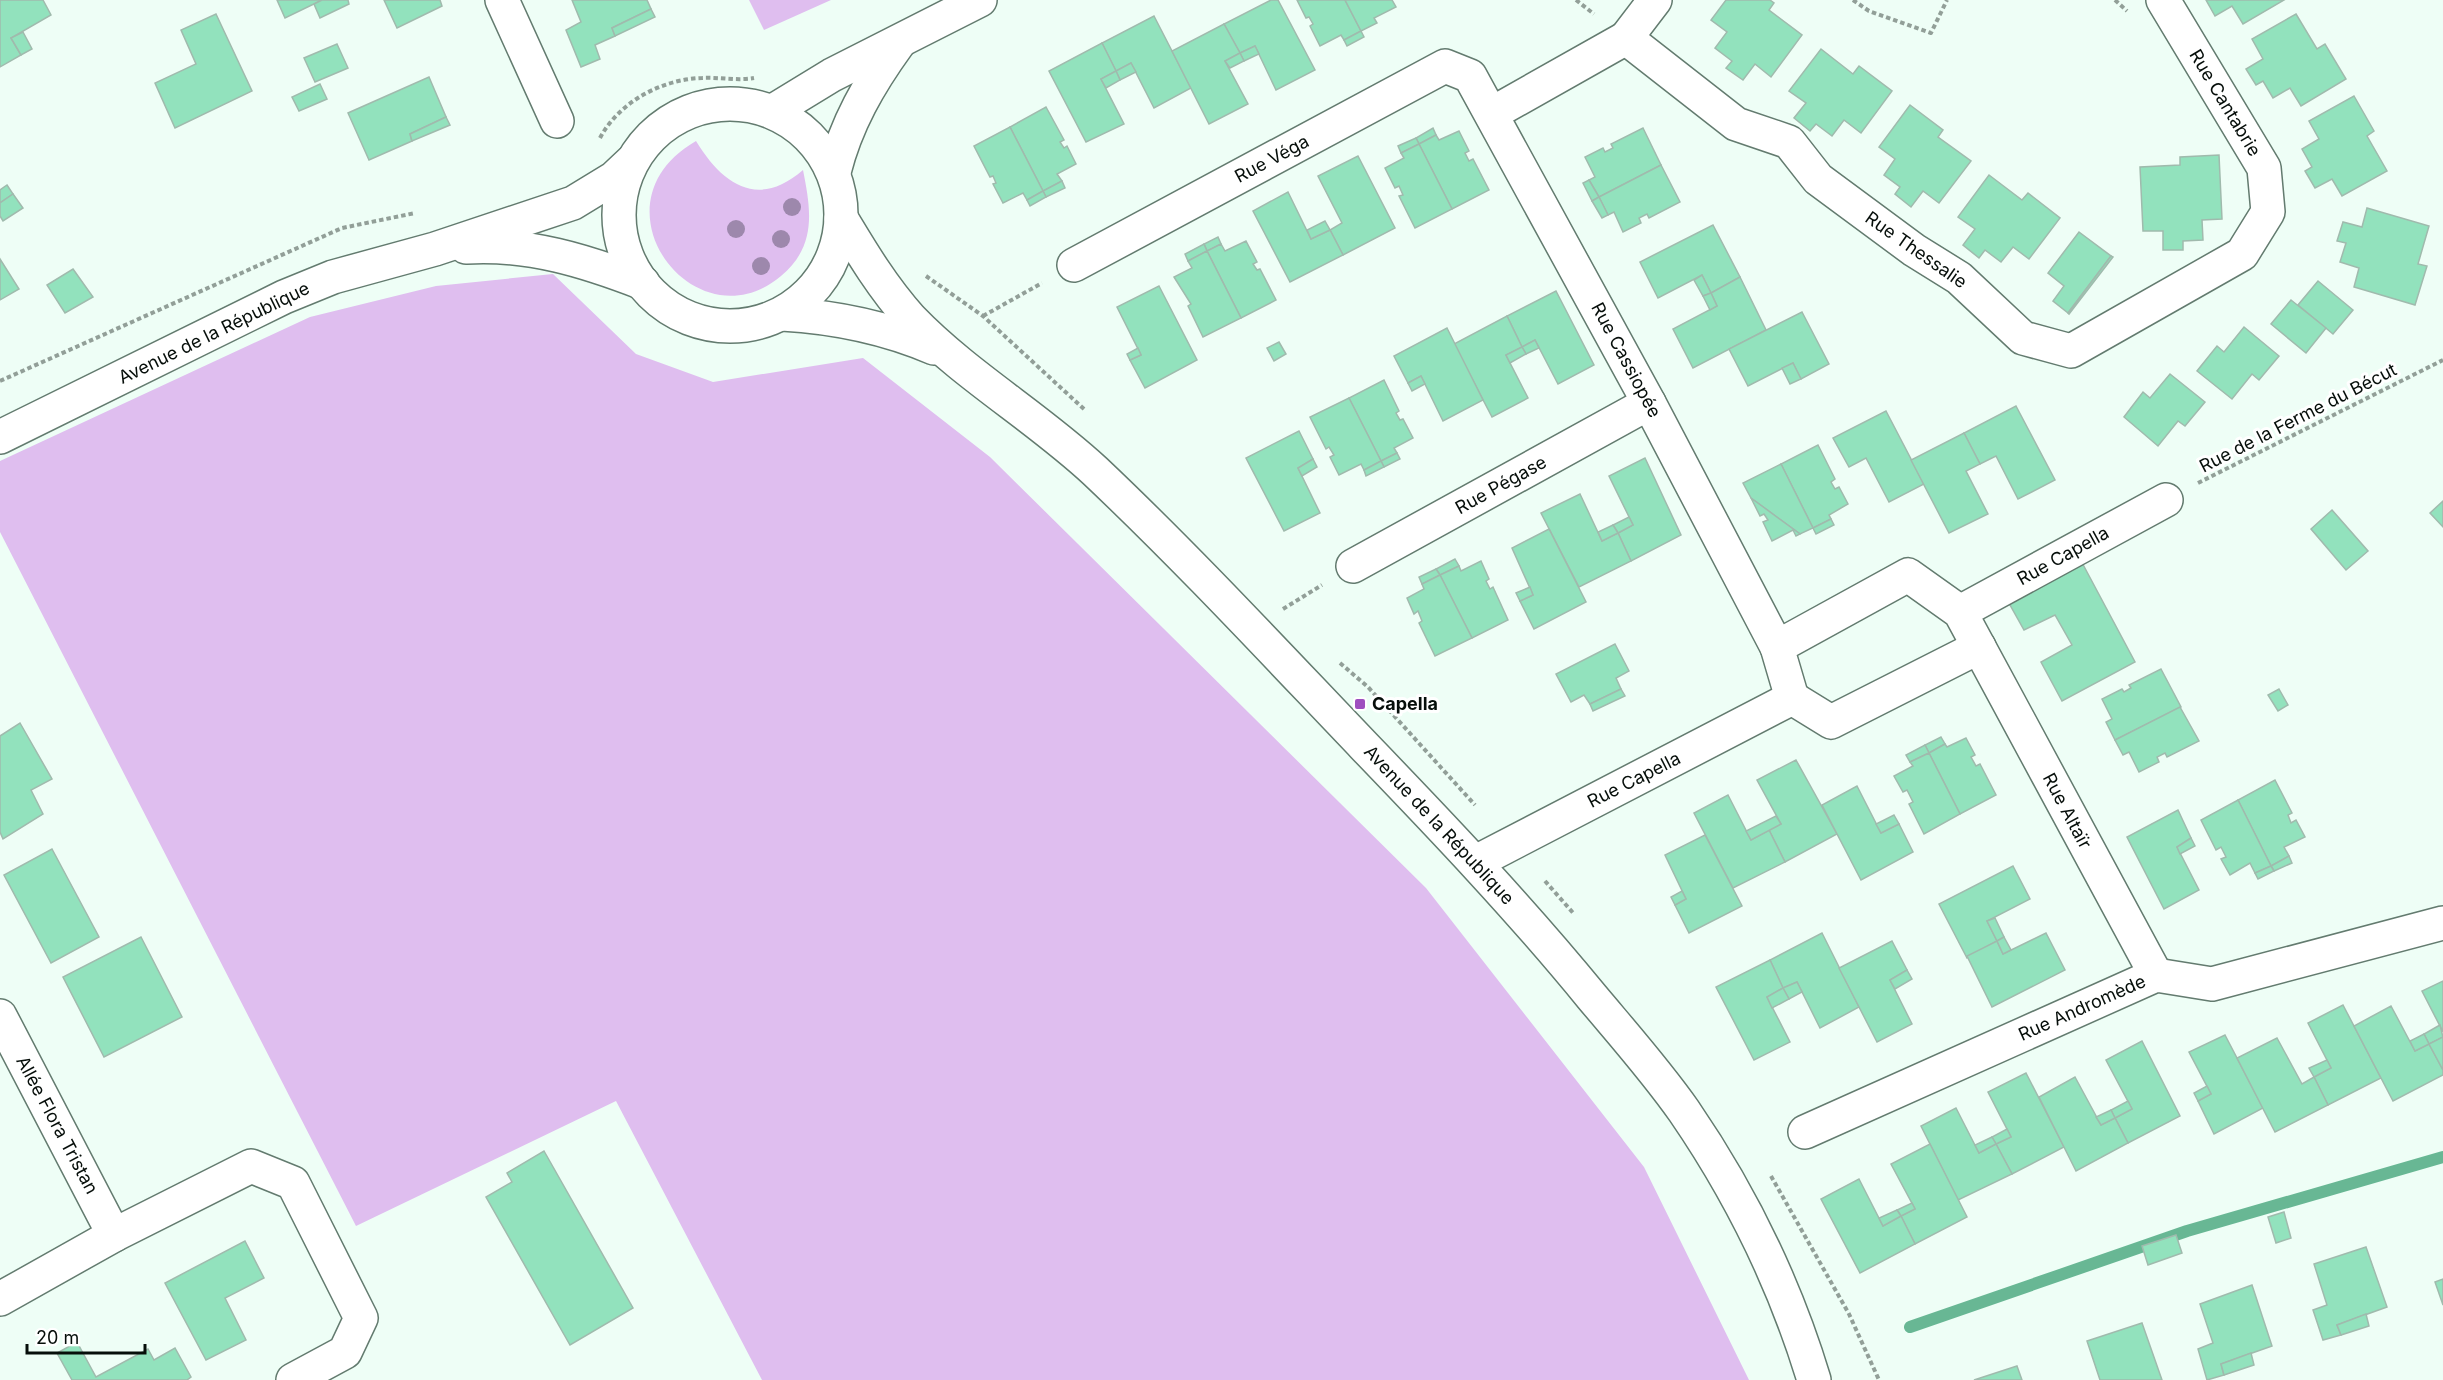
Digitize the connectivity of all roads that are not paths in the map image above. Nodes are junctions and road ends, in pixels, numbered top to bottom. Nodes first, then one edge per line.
1 (502, 0) edge
2 (980, 0) edge
3 (1654, 0) edge
4 (2163, 0) edge
5 (1626, 38) junction
6 (900, 40) junction
7 (1470, 76) joint
8 (773, 111) junction
9 (1493, 113) junction
10 (557, 121) dead end
11 (632, 162) junction
12 (834, 172) junction
13 (2268, 212) joint
14 (842, 218) junction
15 (435, 249) junction
16 (1074, 265) road end
17 (643, 283) junction
18 (782, 314) junction
19 (952, 356) junction
20 (1649, 403) junction
21 (0, 437) edge
22 (2166, 500) road end
23 (1353, 566) road end
24 (1960, 612) junction
25 (1979, 646) junction
26 (1777, 647) junction
27 (1792, 698) junction
28 (1476, 862) junction
29 (2443, 923) edge
30 (2156, 975) junction
31 (0, 1016) edge
32 (1805, 1132) dead end
33 (114, 1234) junction
34 (0, 1299) edge
35 (293, 1380) edge
36 (1814, 1380) edge

1 - 10 street
2 - 6 street
3 - 5 street
4 - 13 street, Rue Cantabrie
5 - 9 street
5 - 13 street, Rue Thessalie
6 - 8 street
6 - 12 street
7 - 9 street, Rue Cassiopée
7 - 16 street, Rue Véga
8 - 11 street
8 - 12 street
9 - 20 street, Rue Cassiopée
11 - 15 street, Avenue de la République
11 - 17 street
12 - 14 street
14 - 18 street
14 - 19 street, Avenue de la République
15 - 17 street, Avenue de la République
15 - 21 street, Avenue de la République
17 - 18 street
18 - 19 street, Avenue de la République
19 - 28 street, Avenue de la République
20 - 23 street, Rue Pégase
20 - 26 street, Rue Cassiopée
22 - 24 street, Rue Capella
24 - 25 street
24 - 26 street
25 - 27 street
25 - 30 street, Rue Altaïr
26 - 27 street
27 - 28 street, Rue Capella
28 - 36 street, Avenue de la République
29 - 30 street, Rue Andromède
30 - 32 street, Rue Andromède
31 - 33 street, Allée Flora Tristan
33 - 34 street
33 - 35 street

